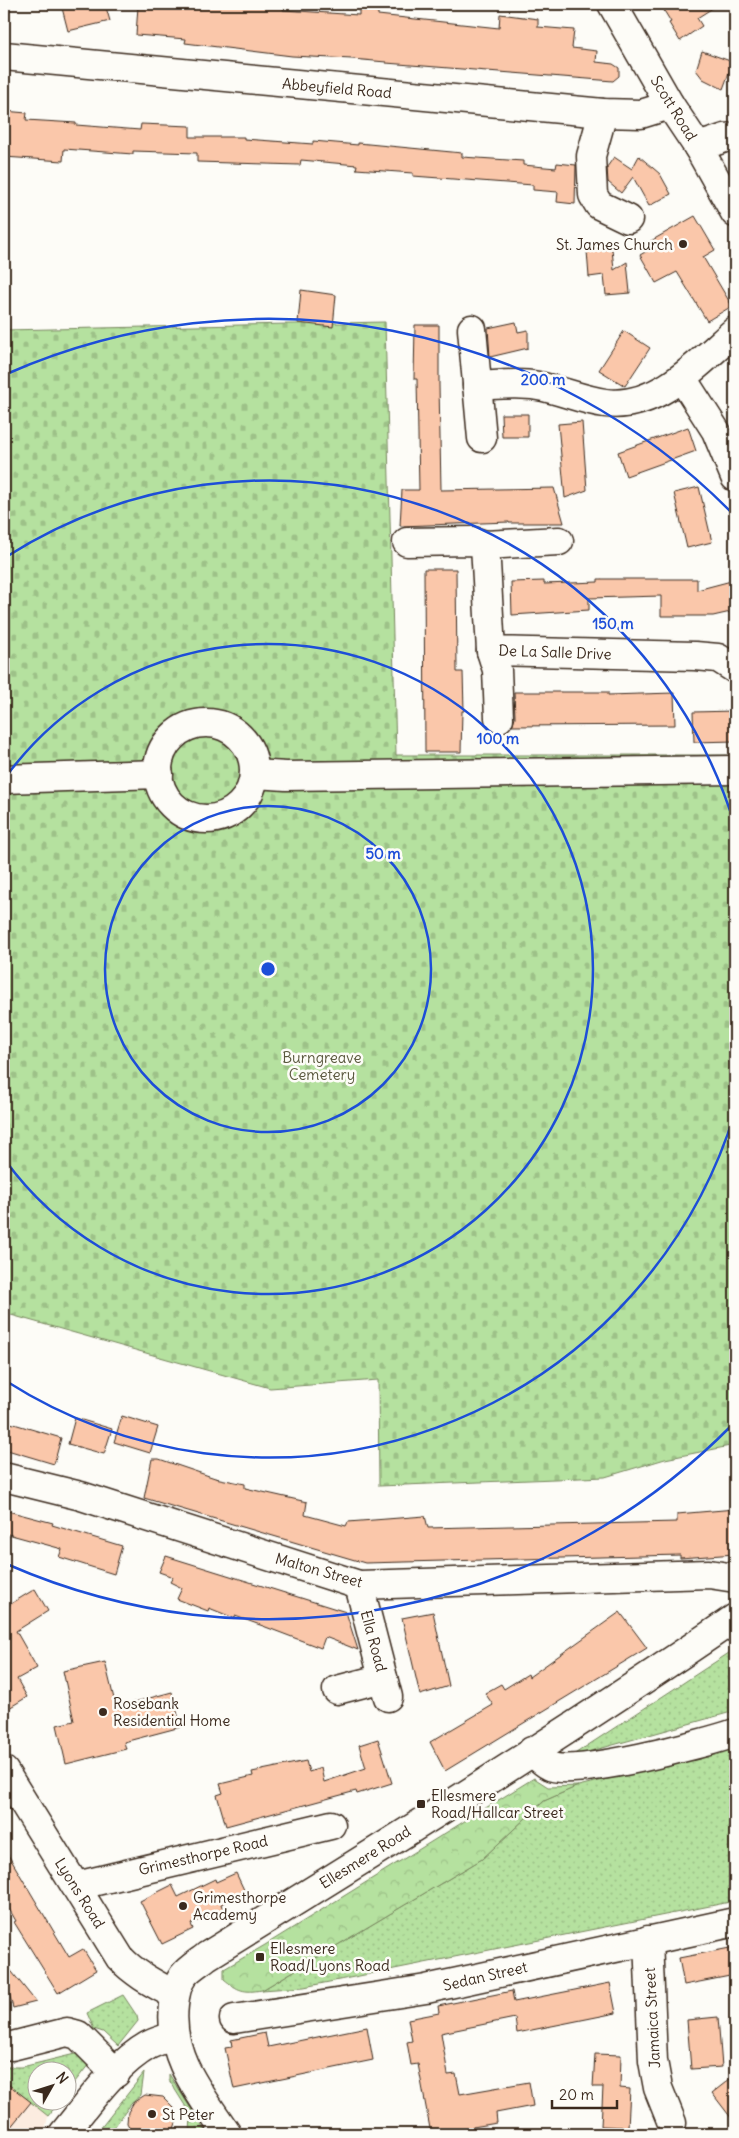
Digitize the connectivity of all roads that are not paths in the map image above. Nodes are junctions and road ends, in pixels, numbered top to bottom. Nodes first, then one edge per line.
1 (612, 4) edge
2 (4, 56) edge
3 (670, 105) junction
4 (603, 114) junction
5 (735, 138) edge
6 (698, 147) junction
7 (735, 213) edge
8 (628, 219) dead end
9 (472, 329) dead end
10 (735, 331) edge
11 (682, 378) junction
12 (477, 386) junction
13 (482, 438) dead end
14 (735, 477) edge
15 (407, 542) dead end
16 (559, 542) dead end
17 (485, 545) junction
18 (491, 650) junction
19 (735, 669) edge
20 (499, 718) dead end
21 (735, 770) edge
22 (159, 774) junction
23 (255, 774) junction
24 (4, 779) edge
25 (4, 1477) edge
26 (735, 1578) edge
27 (359, 1585) junction
28 (735, 1618) edge
29 (337, 1690) dead end
30 (735, 1733) edge
31 (532, 1751) junction
32 (4, 1771) edge
33 (331, 1825) dead end
34 (76, 1886) junction
35 (735, 1922) edge
36 (648, 1940) junction
37 (174, 2016) junction
38 (234, 2019) dead end
39 (12, 2046) dead end
40 (116, 2073) junction
41 (672, 2123) dead end
42 (63, 2134) edge
43 (227, 2134) edge

1 - 3 street, Scott Road
2 - 4 street, Abbeyfield Road
3 - 4 street, Abbeyfield Road
3 - 6 street, Scott Road
4 - 8 street
5 - 6 street
6 - 7 street, Scott Road
9 - 12 street
10 - 11 street
11 - 12 street
11 - 14 street
12 - 13 street
15 - 17 street
16 - 17 street
17 - 18 street, De La Salle Drive
18 - 19 street, De La Salle Drive
18 - 20 street
21 - 23 street
22 - 23 street
22 - 23 street
22 - 24 street
25 - 27 street, Malton Street
26 - 27 street, Malton Street
27 - 29 street, Ella Road
28 - 31 street, Ellesmere Road
30 - 31 street
31 - 37 street, Ellesmere Road
32 - 34 street, Lyons Road
33 - 34 street, Grimesthorpe Road
34 - 37 street, Lyons Road
35 - 36 street, Sedan Street
36 - 38 street, Sedan Street
36 - 41 street, Jamaica Street
37 - 40 street
37 - 43 street
39 - 40 street
40 - 42 street

